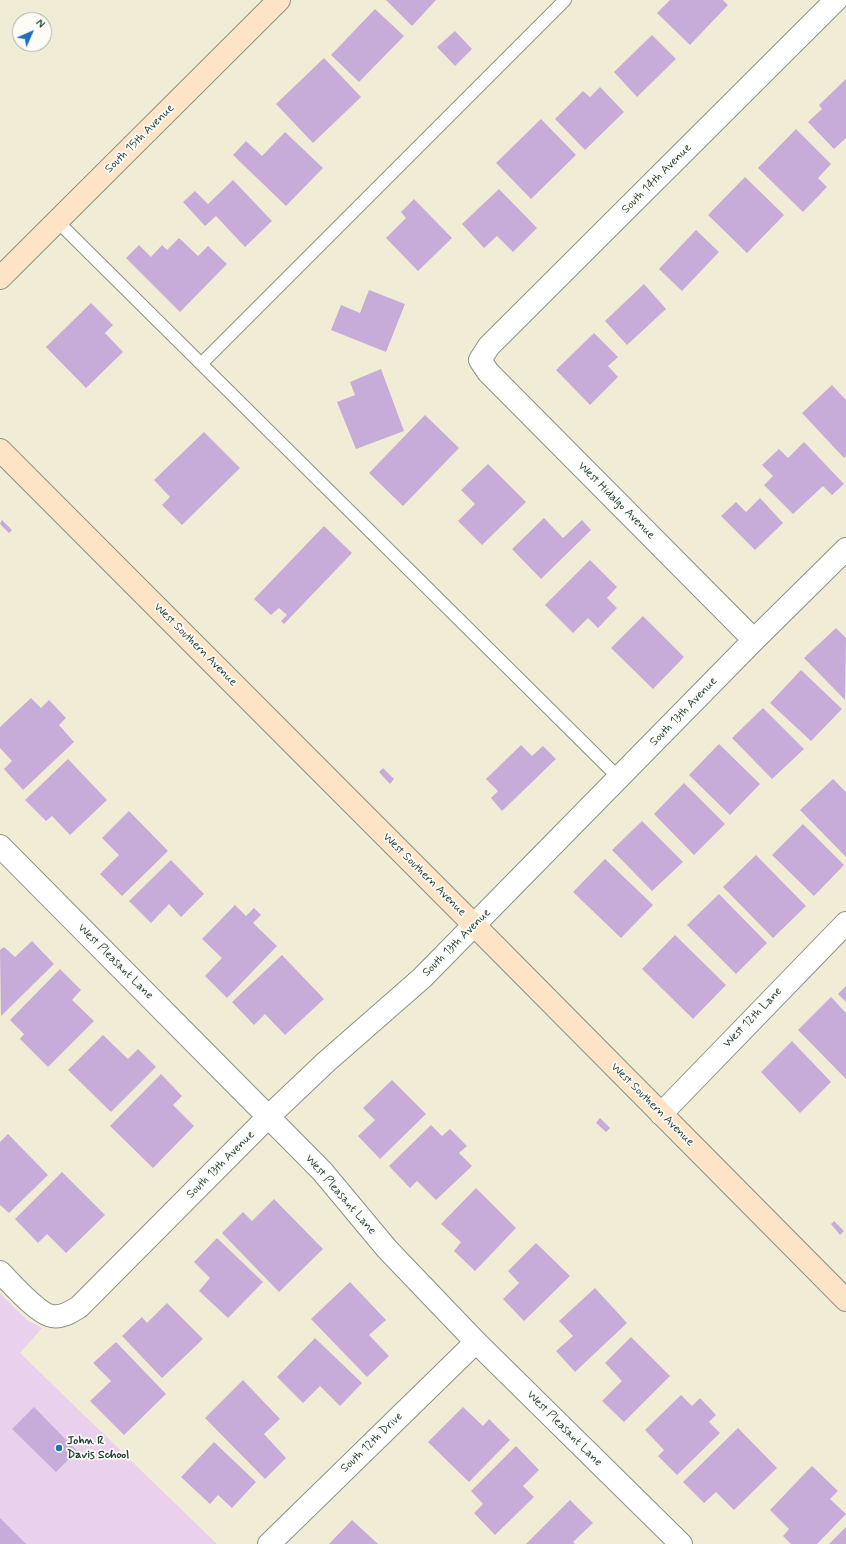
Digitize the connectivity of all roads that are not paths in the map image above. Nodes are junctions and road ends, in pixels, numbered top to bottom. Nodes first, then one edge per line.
1 (279, 0) edge
2 (565, 0) edge
3 (836, 0) edge
4 (57, 221) junction
5 (0, 278) edge
6 (480, 360) joint
7 (202, 364) junction
8 (0, 450) edge
9 (846, 549) edge
10 (754, 640) junction
11 (619, 778) junction
12 (0, 846) edge
13 (846, 923) edge
14 (474, 926) junction
15 (661, 1114) junction
16 (268, 1117) junction
17 (0, 1272) edge
18 (846, 1300) edge
19 (476, 1342) junction
20 (269, 1544) edge
21 (680, 1544) edge

1 - 4 main road, South 15th Avenue
2 - 7 lane
3 - 6 street, South 14th Avenue
4 - 5 main road, South 15th Avenue
4 - 7 lane
6 - 10 street, West Hidalgo Avenue
7 - 11 lane
8 - 14 main road, West Southern Avenue
9 - 10 street, South 13th Avenue
10 - 11 street, South 13th Avenue
11 - 14 street, South 13th Avenue
12 - 16 street, West Pleasant Lane
13 - 15 street, West 12th Lane
14 - 15 main road, West Southern Avenue
14 - 16 street, South 13th Avenue
15 - 18 main road, West Southern Avenue
16 - 17 street, South 13th Avenue
16 - 19 street, West Pleasant Lane
19 - 20 street, South 12th Drive
19 - 21 street, West Pleasant Lane

